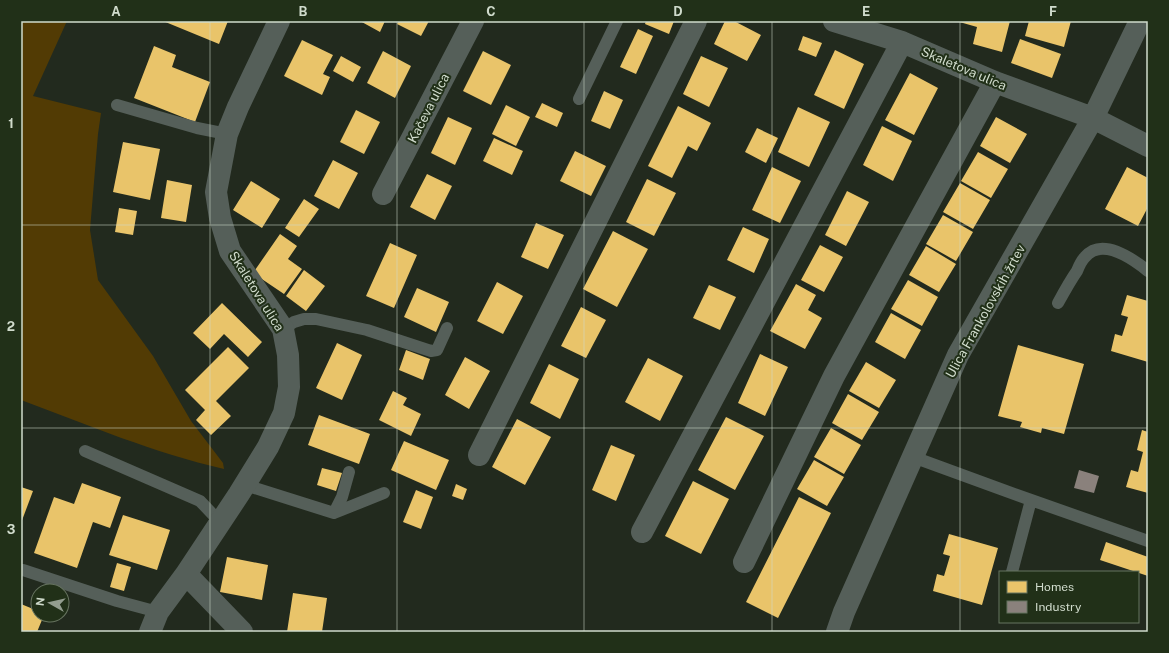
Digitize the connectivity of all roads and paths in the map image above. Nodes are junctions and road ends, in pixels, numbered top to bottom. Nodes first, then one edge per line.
1 (279, 21) edge
2 (473, 21) edge
3 (617, 21) edge
4 (696, 21) edge
5 (834, 21) edge
6 (1140, 21) edge
7 (902, 42) junction
8 (995, 82) junction
9 (579, 99) dead end
10 (117, 105) dead end
11 (1093, 118) junction
12 (227, 134) junction
13 (1148, 146) edge
14 (383, 194) dead end
15 (1148, 271) edge
16 (1058, 303) dead end
17 (447, 328) dead end
18 (283, 330) junction
19 (85, 451) dead end
20 (479, 454) dead end
21 (913, 457) junction
22 (349, 472) dead end
23 (244, 485) junction
24 (384, 493) dead end
25 (1031, 500) junction
26 (334, 512) junction
27 (220, 522) junction
28 (642, 532) dead end
29 (1148, 541) edge
30 (744, 562) dead end
31 (23, 570) dead end
32 (1012, 571) edge
33 (186, 574) junction
34 (158, 612) junction
35 (150, 632) edge
36 (242, 632) edge
37 (837, 632) edge

1 - 12 street, Skaletova ulica
2 - 14 street, Kačeva ulica
3 - 9 lane
4 - 20 street
5 - 7 street, Skaletova ulica
6 - 11 street, Ulica Frankolovskih žrtev
7 - 8 street, Skaletova ulica
7 - 28 street
8 - 11 street, Skaletova ulica
8 - 30 street
10 - 12 lane
11 - 13 street, Skaletova ulica
11 - 21 street, Ulica Frankolovskih žrtev
12 - 18 street, Skaletova ulica
15 - 16 lane
17 - 18 lane
18 - 23 street, Skaletova ulica
19 - 27 lane
21 - 25 lane
21 - 37 street, Ulica Frankolovskih žrtev
22 - 26 lane
23 - 26 lane
23 - 27 street, Skaletova ulica
24 - 26 lane
25 - 29 lane
25 - 32 lane
27 - 33 street, Skaletova ulica
31 - 34 lane
33 - 34 street, Skaletova ulica
33 - 36 street
34 - 35 street, Skaletova ulica

